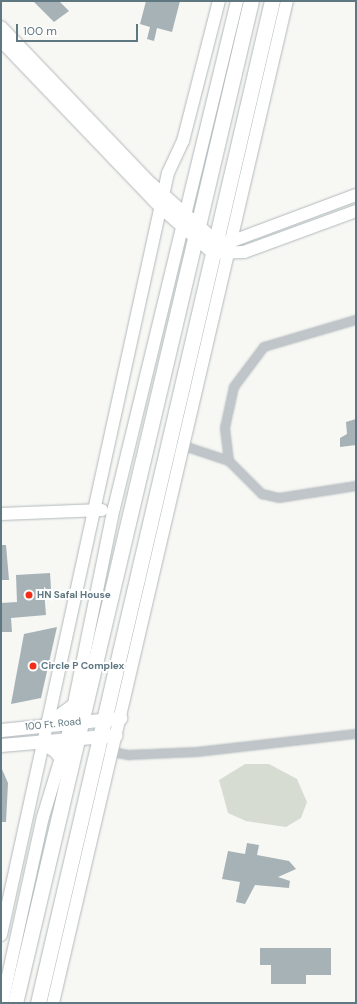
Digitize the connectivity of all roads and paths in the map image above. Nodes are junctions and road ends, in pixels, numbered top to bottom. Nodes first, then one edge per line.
1 (219, 1) edge
2 (237, 1) edge
3 (251, 1) edge
4 (272, 1) edge
5 (287, 1) edge
6 (273, 30) junction
7 (2, 34) edge
8 (164, 195) junction
9 (356, 195) edge
10 (162, 208) junction
11 (356, 211) edge
12 (186, 215) junction
13 (184, 227) junction
14 (198, 233) junction
15 (222, 248) junction
16 (356, 320) edge
17 (184, 446) junction
18 (167, 456) junction
19 (229, 461) junction
20 (356, 486) edge
21 (114, 508) junction
22 (95, 510) junction
23 (1, 514) edge
24 (121, 644) junction
25 (137, 648) junction
26 (87, 696) junction
27 (73, 707) junction
28 (104, 718) junction
29 (120, 718) junction
30 (76, 722) junction
31 (47, 725) junction
32 (1, 730) edge
33 (356, 734) edge
34 (116, 735) joint
35 (72, 738) junction
36 (43, 742) junction
37 (1, 745) edge
38 (103, 745) junction
39 (62, 756) junction
40 (70, 770) junction
41 (86, 798) junction
42 (101, 801) junction
43 (63, 931) junction
44 (1, 935) edge
45 (2, 1003) edge
46 (15, 1003) edge
47 (38, 1003) edge
48 (53, 1003) edge

1 - 8 street
2 - 12 street
3 - 14 highway
4 - 6 highway
5 - 6 street
6 - 15 highway
7 - 8 street
7 - 10 street
8 - 10 street
8 - 12 street
9 - 15 street
10 - 13 street
10 - 22 street
11 - 15 street
12 - 13 street
12 - 14 street
13 - 14 street
13 - 21 street
14 - 15 street
14 - 26 highway
15 - 17 street
15 - 18 highway
16 - 19 street
17 - 18 street
17 - 19 street
17 - 25 street
18 - 24 highway
19 - 20 street
21 - 22 street
21 - 27 street
22 - 23 street
22 - 31 street
24 - 25 street
24 - 28 highway
25 - 29 street
26 - 27 highway
26 - 30 highway
27 - 30 street
27 - 31 highway
28 - 29 main road, 100 Ft. Road
28 - 30 main road, 100 Ft. Road
28 - 38 highway
29 - 34 street
30 - 31 main road, 100 Ft. Road
30 - 35 highway
31 - 32 main road, 100 Ft. Road
31 - 36 street
33 - 38 street
34 - 38 main road, 100 Ft. Road
35 - 36 main road, 100 Ft. Road
35 - 38 main road, 100 Ft. Road
35 - 39 street
35 - 40 highway
36 - 37 main road, 100 Ft. Road
36 - 39 highway
36 - 44 street
38 - 41 highway
38 - 42 street
39 - 40 highway
39 - 45 street
40 - 46 highway
41 - 42 street
41 - 43 highway
42 - 43 street
43 - 47 highway
43 - 48 street

